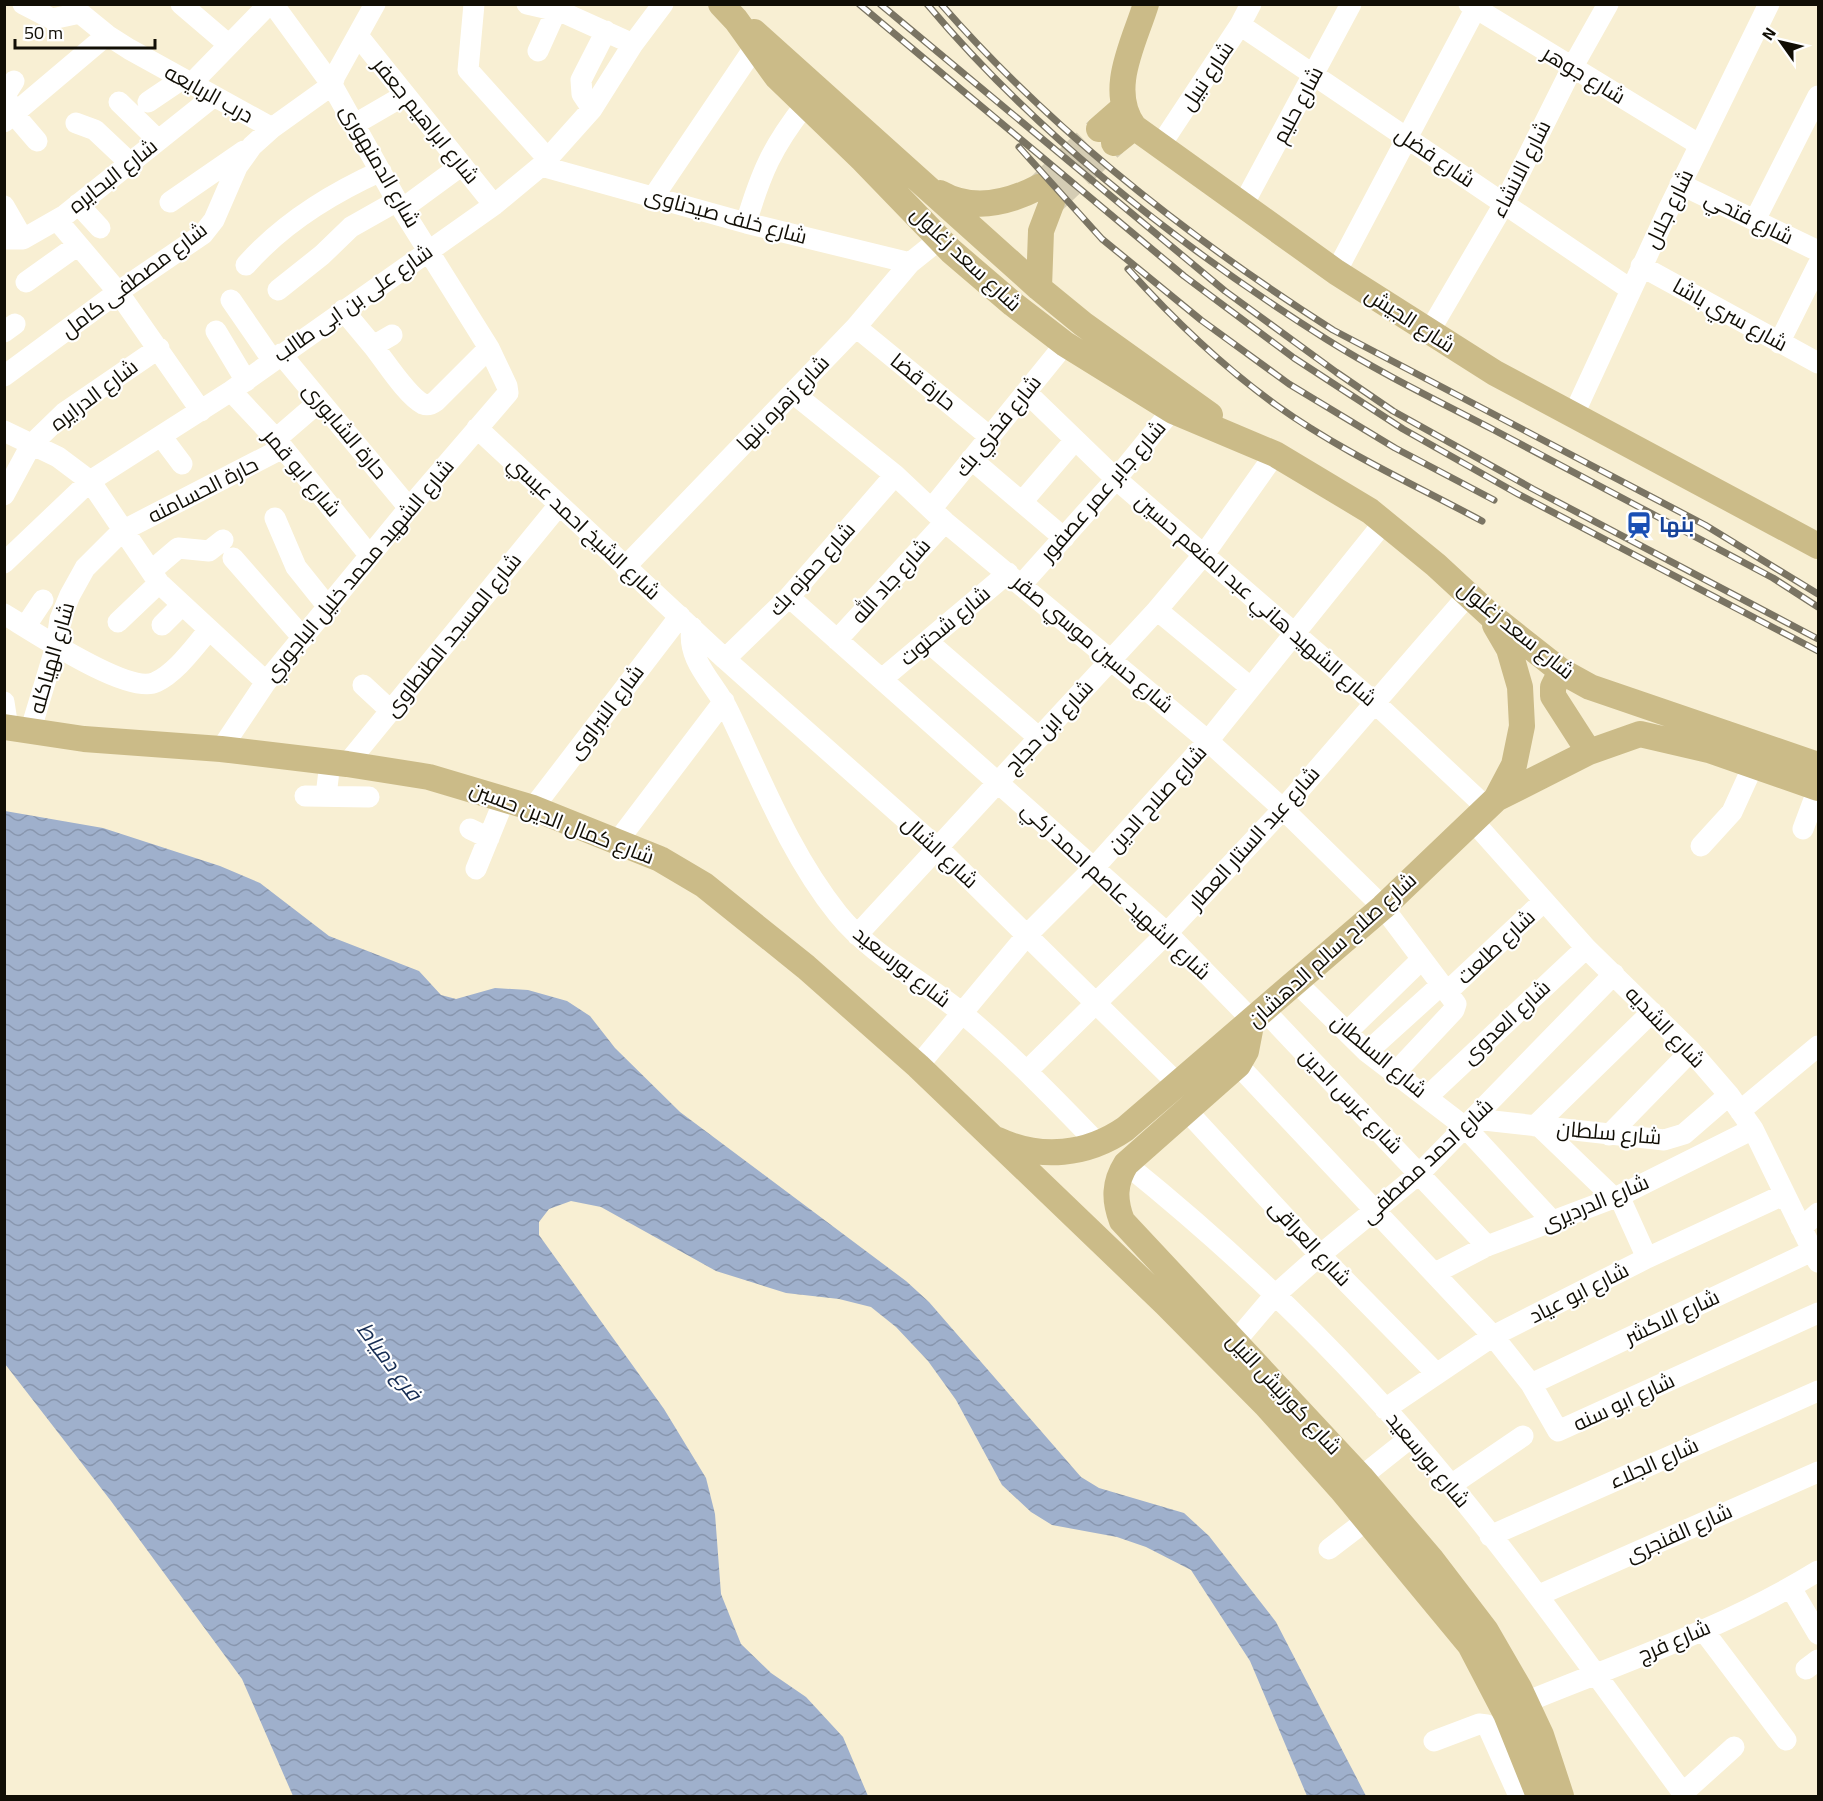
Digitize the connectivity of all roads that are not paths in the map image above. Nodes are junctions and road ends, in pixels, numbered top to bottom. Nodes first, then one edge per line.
1 (23, 4) edge
2 (181, 4) edge
3 (271, 4) edge
4 (375, 4) edge
5 (474, 4) edge
6 (527, 4) edge
7 (663, 4) edge
8 (1146, 4) edge
9 (1251, 4) edge
10 (1351, 4) edge
11 (1608, 4) edge
12 (1769, 4) edge
13 (1474, 6) edge
14 (563, 9) edge
15 (729, 12) edge
16 (1240, 25) junction
17 (606, 31) junction
18 (107, 35) junction
19 (359, 37) junction
20 (759, 43) junction
21 (633, 44) junction
22 (229, 45) junction
23 (538, 51) dead end
24 (1572, 68) junction
25 (1314, 75) junction
26 (14, 81) dead end
27 (186, 81) junction
28 (332, 85) junction
29 (405, 95) junction
30 (214, 96) junction
31 (1818, 96) edge
32 (119, 102) dead end
33 (148, 102) dead end
34 (805, 105) junction
35 (592, 109) junction
36 (1128, 117) junction
37 (9, 119) edge
38 (76, 123) dead end
39 (355, 124) junction
40 (272, 128) junction
41 (1107, 136) tunnel mouth
42 (1406, 137) junction
43 (158, 140) junction
44 (37, 141) dead end
45 (1700, 145) junction
46 (252, 146) junction
47 (1160, 146) junction
48 (129, 163) junction
49 (545, 163) junction
50 (462, 165) junction
51 (381, 171) junction
52 (1680, 184) junction
53 (926, 185) junction
54 (654, 196) junction
55 (170, 202) dead end
56 (78, 204) junction
57 (1504, 204) junction
58 (399, 205) junction
59 (494, 205) junction
60 (1243, 205) junction
61 (4, 206) edge
62 (57, 220) junction
63 (1755, 220) junction
64 (746, 223) junction
65 (100, 228) dead end
66 (14, 239) edge
67 (940, 239) junction
68 (78, 245) junction
69 (429, 249) junction
70 (1818, 251) edge
71 (910, 263) junction
72 (246, 265) dead end
73 (1818, 265) edge
74 (1641, 266) junction
75 (1336, 272) junction
76 (26, 282) dead end
77 (1039, 288) junction
78 (1630, 289) junction
79 (278, 290) dead end
80 (118, 292) junction
81 (231, 300) dead end
82 (343, 310) junction
83 (856, 327) junction
84 (216, 331) dead end
85 (1429, 332) junction
86 (392, 335) dead end
87 (1779, 343) junction
88 (1065, 344) junction
89 (373, 346) junction
90 (159, 348) junction
91 (489, 348) junction
92 (277, 358) junction
93 (1818, 363) edge
94 (4, 376) edge
95 (238, 386) junction
96 (1026, 392) junction
97 (793, 393) junction
98 (506, 397) joint
99 (320, 401) junction
100 (1178, 403) junction
101 (201, 411) junction
102 (1573, 416) junction
103 (477, 429) junction
104 (4, 431) edge
105 (161, 436) junction
106 (990, 437) junction
107 (1075, 440) junction
108 (279, 444) junction
109 (31, 445) junction
110 (1275, 454) junction
111 (971, 459) junction
112 (182, 464) dead end
113 (895, 475) junction
114 (1116, 479) junction
115 (90, 481) junction
116 (4, 495) edge
117 (1022, 502) junction
118 (559, 505) junction
119 (408, 508) junction
120 (938, 515) junction
121 (275, 518) dead end
122 (1384, 522) junction
123 (122, 531) junction
124 (1064, 538) junction
125 (1818, 546) edge
126 (1205, 553) junction
127 (370, 556) junction
128 (4, 562) edge
129 (625, 567) junction
130 (155, 577) junction
131 (1015, 578) junction
132 (1469, 594) junction
133 (789, 597) junction
134 (43, 600) dead end
135 (182, 605) junction
136 (328, 607) junction
137 (1157, 610) junction
138 (4, 614) edge
139 (1489, 614) junction
140 (686, 621) junction
141 (118, 622) dead end
142 (162, 626) dead end
143 (25, 627) junction
144 (209, 630) junction
145 (1295, 632) junction
146 (303, 638) junction
147 (837, 640) junction
148 (927, 640) junction
149 (56, 646) junction
150 (725, 659) junction
151 (1111, 660) junction
152 (1561, 671) junction
153 (882, 679) junction
154 (266, 682) junction
155 (363, 685) dead end
156 (1250, 687) junction
157 (724, 701) junction
158 (4, 702) edge
159 (1375, 703) junction
160 (390, 711) junction
161 (14, 729) edge
162 (1038, 737) junction
163 (1208, 741) junction
164 (221, 749) junction
165 (1589, 752) junction
166 (338, 763) junction
167 (1818, 765) edge
168 (1753, 766) junction
169 (999, 781) junction
170 (1818, 788) edge
171 (369, 797) dead end
172 (505, 798) junction
173 (533, 808) junction
174 (1282, 809) junction
175 (1485, 810) junction
176 (1803, 829) dead end
177 (617, 842) junction
178 (1701, 846) dead end
179 (939, 849) junction
180 (476, 869) dead end
181 (1094, 870) junction
182 (1544, 901) junction
183 (1383, 907) junction
184 (1167, 933) junction
185 (857, 935) junction
186 (1027, 935) junction
187 (1586, 948) junction
188 (1422, 959) junction
189 (1614, 974) junction
190 (1296, 982) junction
191 (1448, 994) junction
192 (1097, 1004) junction
193 (961, 1012) junction
194 (1652, 1012) junction
195 (1258, 1015) junction
196 (1347, 1032) junction
197 (1818, 1046) edge
198 (1367, 1052) junction
199 (1691, 1052) junction
200 (1238, 1065) junction
201 (918, 1066) junction
202 (1027, 1071) junction
203 (1394, 1074) junction
204 (1179, 1085) junction
205 (1427, 1097) junction
206 (1735, 1103) junction
207 (1186, 1110) junction
208 (1470, 1123) junction
209 (1538, 1126) junction
210 (1753, 1129) junction
211 (987, 1134) junction
212 (1609, 1135) junction
213 (1099, 1145) junction
214 (1126, 1164) junction
215 (1420, 1173) junction
216 (1783, 1195) junction
217 (1616, 1197) junction
218 (1376, 1211) junction
219 (1818, 1214) edge
220 (1554, 1223) junction
221 (1802, 1228) junction
222 (1486, 1246) junction
223 (1320, 1255) junction
224 (1815, 1256) edge
225 (1647, 1258) junction
226 (1435, 1273) junction
227 (1274, 1296) junction
228 (1818, 1313) edge
229 (1493, 1336) junction
230 (1235, 1342) junction
231 (1437, 1374) junction
232 (1531, 1384) junction
233 (1818, 1391) edge
234 (1385, 1409) junction
235 (1523, 1436) dead end
236 (1410, 1438) junction
237 (1818, 1472) edge
238 (1361, 1478) junction
239 (1451, 1485) junction
240 (1367, 1520) junction
241 (1490, 1536) junction
242 (1329, 1549) dead end
243 (1818, 1571) edge
244 (1791, 1588) junction
245 (1539, 1595) junction
246 (1703, 1630) junction
247 (1818, 1634) edge
248 (1597, 1673) junction
249 (1526, 1702) junction
250 (1786, 1740) dead end
251 (1434, 1741) dead end
252 (1734, 1747) dead end
253 (1516, 1766) junction
254 (1684, 1795) edge
255 (1519, 1797) edge
256 (1539, 1797) edge
257 (1561, 1797) edge

1 - 18 street, درب الربايعه
2 - 22 street
3 - 22 street
3 - 28 street, شارع الدمنهورى
4 - 19 street, شارع مصطفى كامل
5 - 49 street
6 - 14 street
7 - 21 street, شارع على بن ابى طالب
8 - 36 main road
9 - 16 street, شارع نبيل
10 - 25 street, شارع حليم
11 - 24 street, شارع الانشاء
12 - 45 street, شارع جلال
13 - 24 street, شارع جوهر
13 - 42 street
14 - 17 street
14 - 23 street
15 - 20 main road, شارع سعد زغلول
16 - 25 street, شارع فضل
16 - 47 street, شارع نبيل
17 - 21 street
17 - 35 street
18 - 27 street, درب الربايعه
18 - 37 street
19 - 28 street, شارع مصطفى كامل
19 - 29 street, شارع ابراهيم جعفر
20 - 34 main road, شارع سعد زغلول
20 - 53 main road, شارع سعد زغلول
20 - 54 street
21 - 35 street, شارع على بن ابى طالب
22 - 27 street
24 - 45 street, شارع جوهر
24 - 57 street, شارع الانشاء
25 - 42 street, شارع فضل
25 - 60 street, شارع حليم
26 - 37 street
27 - 30 street, درب الربايعه
27 - 33 street
28 - 39 street, شارع الدمنهورى
28 - 40 street, شارع مصطفى كامل
29 - 39 street
29 - 50 street, شارع ابراهيم جعفر
30 - 40 street, درب الربايعه
30 - 43 street, شارع البحايره
31 - 63 street
32 - 43 street
34 - 64 street
34 - 67 main road, شارع سعد زغلول
35 - 49 street, شارع على بن ابى طالب
36 - 41 main road
36 - 47 main road, شارع الجيش
37 - 44 street
38 - 48 street
39 - 51 street, شارع الدمنهورى
40 - 46 street, شارع مصطفى كامل
42 - 57 street, شارع فضل
42 - 75 street
43 - 48 street, شارع البحايره
45 - 52 street, شارع جلال
46 - 55 street
46 - 80 street, شارع مصطفى كامل
47 - 60 main road, شارع الجيش
48 - 56 street, شارع البحايره
49 - 54 street, شارع خلف صيدناوى
49 - 59 street, شارع على بن ابى طالب
50 - 58 street
50 - 59 street, شارع ابراهيم جعفر
51 - 58 street, شارع الدمنهورى
51 - 72 street
52 - 63 street, شارع فتحي
52 - 74 street, شارع جلال
53 - 77 main road, شارع سعد زغلول
53 - 77 main road
54 - 64 street, شارع خلف صيدناوى
56 - 62 street, شارع البحايره
56 - 65 street
57 - 78 street, شارع فضل
57 - 85 street, شارع الانشاء
58 - 69 street, شارع الدمنهورى
58 - 79 street
59 - 69 street, شارع على بن ابى طالب
60 - 75 main road, شارع الجيش
61 - 66 street
62 - 66 street, شارع البحايره
62 - 68 street
63 - 70 street, شارع فتحي
64 - 71 street, شارع خلف صيدناوى
67 - 71 street, شارع زهره بنها
67 - 88 main road, شارع سعد زغلول
68 - 76 street
68 - 80 street
69 - 82 street, شارع على بن ابى طالب
69 - 91 street, شارع الدمنهورى
71 - 83 street, شارع زهره بنها
73 - 87 street
74 - 78 street, شارع جلال
74 - 87 street, شارع سري باشا
75 - 85 main road, شارع الجيش
77 - 100 main road, شارع سعد زغلول
78 - 102 street, شارع جلال
80 - 90 street
80 - 94 street, شارع مصطفى كامل
81 - 92 street, حارة الشابورى
82 - 89 street
82 - 92 street, شارع على بن ابى طالب
83 - 97 street, شارع زهره بنها
83 - 106 street, حارة قضا
84 - 95 street, شارع ابو قمر
85 - 102 main road, شارع الجيش
86 - 89 street
87 - 93 street, شارع سري باشا
88 - 96 street, شارع فخري بك
88 - 100 main road, شارع سعد زغلول
89 - 91 street
90 - 101 street
90 - 109 street, شارع الدرايره
91 - 98 street, شارع الدمنهورى
92 - 95 street, شارع على بن ابى طالب
92 - 99 street, حارة الشابورى
95 - 101 street, شارع على بن ابى طالب
95 - 108 street, شارع ابو قمر
96 - 106 street, شارع فخري بك
96 - 107 street, شارع الشهيد هاني عبد المنعم حسين
97 - 113 street, شارع حسين موسي صقر
97 - 129 street, شارع زهره بنها
98 - 103 street, شارع الشهيد محمد خليل الباجوري
99 - 108 street, حارة الحسامنه
99 - 119 street, حارة الشابورى
100 - 110 main road, شارع سعد زغلول
100 - 114 street, شارع جابر عمر عصفور
101 - 105 street, شارع على بن ابى طالب
102 - 125 main road, شارع الجيش
103 - 118 street, شارع الشيخ احمد عيسي
103 - 119 street, شارع الشهيد محمد خليل الباجوري
104 - 109 street
105 - 112 street
105 - 115 street, شارع على بن ابى طالب
106 - 111 street, شارع فخري بك
107 - 114 street, شارع الشهيد هاني عبد المنعم حسين
107 - 117 street
108 - 123 street, حارة الحسامنه
108 - 127 street, شارع ابو قمر
109 - 115 street
109 - 116 street, شارع الدرايره
110 - 122 main road, شارع سعد زغلول
110 - 126 street, شارع ابن حجاج
111 - 117 street
111 - 120 street, شارع فخري بك
113 - 120 street, شارع حسين موسي صقر
113 - 133 street, شارع حمزه بك
114 - 124 street, شارع جابر عمر عصفور
114 - 126 street, شارع الشهيد هاني عبد المنعم حسين
115 - 123 street
115 - 128 street, شارع على بن ابى طالب
117 - 124 street
118 - 129 street, شارع الشيخ احمد عيسي
118 - 160 street, شارع المسجد الطنطاوى
119 - 127 street, شارع الشهيد محمد خليل الباجوري
120 - 131 street, شارع حسين موسي صقر
120 - 147 street, شارع جاد الله
121 - 136 street
122 - 132 main road, شارع سعد زغلول
122 - 145 street, شارع صلاح الدين
123 - 130 street
123 - 149 street, شارع الهياكله
124 - 131 street, شارع جابر عمر عصفور
126 - 137 street, شارع ابن حجاج
126 - 145 street, شارع الشهيد هاني عبد المنعم حسين
127 - 136 street, شارع الشهيد محمد خليل الباجوري
129 - 140 street, شارع الشيخ احمد عيسي
130 - 135 street
130 - 141 street
130 - 146 street
131 - 148 street, شارع شحتوت
131 - 151 street, شارع حسين موسي صقر
132 - 139 main road, شارع سعد زغلول
132 - 159 street, شارع عبد الستار العطار
133 - 147 street, شارع الشهيد عاصم احمد زكي
133 - 150 street, شارع حمزه بك
134 - 143 street
135 - 142 street
135 - 144 street
136 - 146 street, شارع الشهيد محمد خليل الباجوري
137 - 151 street, شارع ابن حجاج
137 - 156 street
138 - 143 street
139 - 152 main road, شارع سعد زغلول
139 - 175 main road, شارع صلاح سالم الدهشان
140 - 150 street, شارع الشال
140 - 157 street, شارع بورسعيد
140 - 173 street, شارع النبراوى
143 - 149 street
144 - 149 street
144 - 154 street
145 - 156 street, شارع صلاح الدين
145 - 159 street, شارع الشهيد هاني عبد المنعم حسين
146 - 154 street, شارع الشهيد محمد خليل الباجوري
147 - 153 street, شارع الشهيد عاصم احمد زكي
148 - 153 street, شارع شحتوت
148 - 162 street
149 - 161 street, شارع الهياكله
150 - 179 street, شارع الشال
151 - 162 street, شارع ابن حجاج
151 - 163 street, شارع حسين موسي صقر
152 - 165 main road
152 - 167 main road, شارع سعد زغلول
153 - 169 street, شارع الشهيد عاصم احمد زكي
154 - 164 street, شارع الشهيد محمد خليل الباجوري
155 - 160 street
156 - 163 street, شارع صلاح الدين
157 - 177 street
157 - 185 street, شارع بورسعيد
158 - 161 street
159 - 174 street, شارع عبد الستار العطار
159 - 175 street, شارع الشهيد هاني عبد المنعم حسين
160 - 166 street, شارع المسجد الطنطاوى
161 - 164 main road, شارع كمال الدين حسين
162 - 169 street, شارع ابن حجاج
163 - 174 street, شارع حسين موسي صقر
163 - 181 street, شارع صلاح الدين
164 - 166 main road, شارع كمال الدين حسين
165 - 168 main road
165 - 175 main road
166 - 171 street
166 - 172 main road, شارع كمال الدين حسين
168 - 170 main road
168 - 178 street
169 - 179 street, شارع ابن حجاج
169 - 181 street, شارع الشهيد عاصم احمد زكي
170 - 176 street
172 - 173 main road, شارع كمال الدين حسين
172 - 180 street
173 - 177 main road, شارع كمال الدين حسين
174 - 183 street, شارع حسين موسي صقر
174 - 184 street, شارع عبد الستار العطار
175 - 182 street, شارع الشديه
175 - 183 main road, شارع صلاح سالم الدهشان
177 - 201 main road, شارع كمال الدين حسين
179 - 185 street, شارع ابن حجاج
179 - 186 street, شارع الشال
181 - 184 street, شارع الشهيد عاصم احمد زكي
181 - 186 street, شارع صلاح الدين
182 - 187 street, شارع الشديه
182 - 191 street, شارع طلعت
183 - 188 street, شارع حسين موسي صقر
183 - 190 main road, شارع صلاح سالم الدهشان
184 - 192 street, شارع عبد الستار العطار
184 - 195 street, شارع الشهيد عاصم احمد زكي
185 - 193 street, شارع بورسعيد
186 - 192 street, شارع الشال
186 - 193 street, شارع صلاح الدين
187 - 189 street, شارع الشديه
187 - 205 street, شارع العدوى
188 - 191 street, شارع حسين موسي صقر
188 - 196 street
189 - 194 street, شارع الشديه
189 - 208 street, شارع احمد مصطفى
190 - 195 main road, شارع صلاح سالم الدهشان
190 - 196 street, شارع السلطان
191 - 198 street
191 - 203 street
192 - 202 street, شارع عبد الستار العطار
192 - 204 street, شارع الشال
193 - 201 street, شارع صلاح الدين
193 - 202 street, شارع بورسعيد
194 - 199 street, شارع الشديه
194 - 209 street
195 - 200 main road, شارع كورنيش النيل
195 - 204 main road, شارع صلاح سالم الدهشان
195 - 215 street, شارع غرس الدين
196 - 198 street, شارع السلطان
197 - 206 street, شارع سلطان
198 - 203 street, شارع السلطان
199 - 206 street, شارع الشديه
199 - 212 street
200 - 207 main road, شارع كورنيش النيل
200 - 218 street
201 - 211 main road, شارع كمال الدين حسين
202 - 213 street, شارع بورسعيد
203 - 205 street, شارع السلطان
204 - 213 main road, شارع صلاح سالم الدهشان
205 - 208 street, شارع السلطان
206 - 210 street, شارع الشديه
206 - 212 street, شارع سلطان
207 - 214 main road, شارع كورنيش النيل
207 - 223 street, شارع العراقى
208 - 209 street, شارع سلطان
208 - 215 street, شارع احمد مصطفى
208 - 220 street, شارع السلطان
209 - 212 street, شارع سلطان
209 - 217 street
210 - 216 street, شارع الشديه
210 - 217 street, شارع الدرديرى
211 - 213 main road, شارع صلاح سالم الدهشان
211 - 240 main road, شارع كورنيش النيل
214 - 227 street, شارع بورسعيد
214 - 230 main road, شارع كورنيش النيل
215 - 218 street, شارع احمد مصطفى
215 - 222 street, شارع غرس الدين
216 - 221 street, شارع الشديه
216 - 225 street, شارع ابو عياد
217 - 220 street, شارع الدرديرى
217 - 225 street
218 - 223 street, شارع احمد مصطفى
218 - 226 street, شارع ابو سنه
219 - 221 street
220 - 222 street, شارع الدرديرى
221 - 224 street, شارع الشديه
222 - 226 street, شارع الدرديرى
223 - 227 street, شارع احمد مصطفى
223 - 231 street, شارع العراقى
224 - 232 street, شارع الاكشر
225 - 229 street, شارع ابو عياد
226 - 229 street, شارع ابو سنه
227 - 230 street, شارع احمد مصطفى
227 - 234 street, شارع بورسعيد
228 - 232 street, شارع ابو سنه
229 - 231 street, شارع ابو عياد
229 - 232 street, شارع ابو سنه
230 - 238 main road, شارع كورنيش النيل
231 - 234 street, شارع ابو عياد
233 - 241 street, شارع الجلاء
234 - 236 street, شارع بورسعيد
235 - 239 street
236 - 238 street
236 - 239 street, شارع بورسعيد
237 - 245 street, شارع الفنجرى
238 - 249 main road, شارع كورنيش النيل
239 - 241 street, شارع بورسعيد
240 - 242 street
240 - 253 main road, شارع كورنيش النيل
241 - 245 street, شارع بورسعيد
243 - 244 street, شارع فرج
244 - 246 street, شارع فرج
244 - 247 street
245 - 248 street, شارع بورسعيد
246 - 248 street, شارع فرج
246 - 250 street
248 - 249 street, شارع فرج
248 - 254 street, شارع بورسعيد
249 - 257 main road, شارع كورنيش النيل
251 - 253 street
252 - 254 street
253 - 255 street
253 - 256 main road, شارع كورنيش النيل

